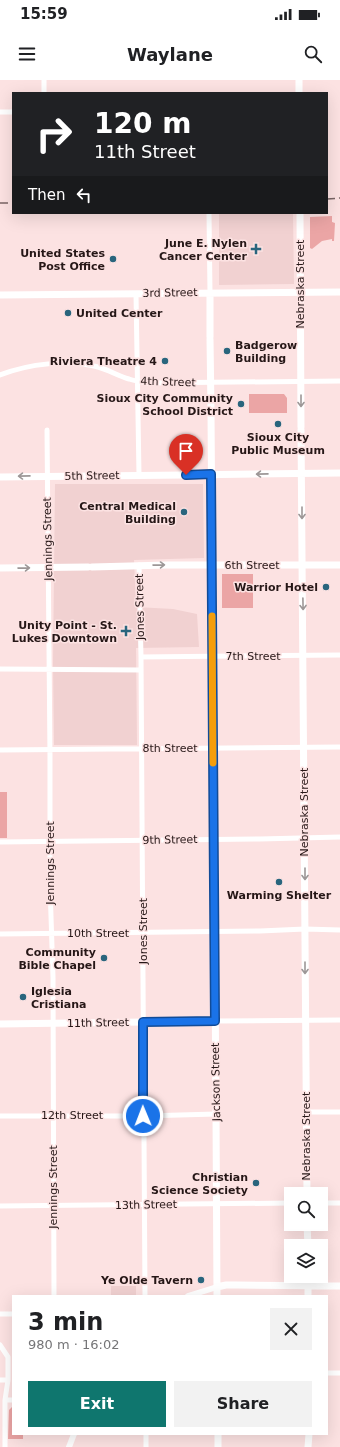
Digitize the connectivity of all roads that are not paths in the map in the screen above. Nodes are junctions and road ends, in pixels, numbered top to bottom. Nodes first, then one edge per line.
1 (44, 80) edge
2 (299, 80) edge
3 (44, 92) edge
4 (299, 92) edge
5 (0, 112) edge
6 (12, 112) edge
7 (209, 214) edge
8 (300, 214) edge
9 (300, 292) junction
10 (340, 292) edge
11 (210, 293) junction
12 (136, 294) junction
13 (0, 295) edge
14 (0, 374) edge
15 (138, 381) junction
16 (210, 382) junction
17 (301, 382) junction
18 (340, 382) edge
19 (47, 430) dead end
20 (340, 473) edge
21 (211, 474) junction
22 (301, 474) junction
23 (138, 475) junction
24 (47, 476) junction
25 (0, 477) edge
26 (139, 565) junction
27 (212, 565) junction
28 (302, 565) junction
29 (340, 565) edge
30 (49, 567) junction
31 (0, 568) edge
32 (340, 655) edge
33 (303, 656) junction
34 (141, 657) junction
35 (212, 657) junction
36 (0, 669) edge
37 (49, 669) junction
38 (141, 670) junction
39 (340, 747) edge
40 (141, 748) junction
41 (213, 748) junction
42 (304, 748) junction
43 (50, 749) junction
44 (0, 750) edge
45 (340, 836) edge
46 (304, 837) junction
47 (142, 840) junction
48 (214, 840) junction
49 (51, 841) junction
50 (0, 842) edge
51 (305, 930) junction
52 (340, 930) edge
53 (143, 932) junction
54 (215, 932) junction
55 (51, 933) junction
56 (0, 934) edge
57 (340, 1020) edge
58 (215, 1021) junction
59 (305, 1021) junction
60 (143, 1022) junction
61 (53, 1023) junction
62 (0, 1024) edge
63 (306, 1112) junction
64 (340, 1112) edge
65 (216, 1114) junction
66 (53, 1115) junction
67 (0, 1116) edge
68 (143, 1116) junction
69 (307, 1187) edge
70 (284, 1203) edge
71 (328, 1203) edge
72 (340, 1203) edge
73 (144, 1205) junction
74 (217, 1205) junction
75 (0, 1206) edge
76 (53, 1206) junction
77 (308, 1285) junction
78 (340, 1286) edge
79 (217, 1287) junction
80 (54, 1295) edge
81 (145, 1295) edge
82 (191, 1295) edge
83 (217, 1295) edge
84 (308, 1295) edge
85 (0, 1314) edge
86 (12, 1314) edge
87 (0, 1345) edge
88 (328, 1373) edge
89 (340, 1373) edge
90 (0, 1380) edge
91 (8, 1380) junction
92 (5, 1400) junction
93 (12, 1400) edge
94 (74, 1435) edge
95 (146, 1435) edge
96 (218, 1435) edge
97 (309, 1435) edge
98 (5, 1447) edge
99 (69, 1447) edge
100 (146, 1447) edge
101 (218, 1447) edge
102 (308, 1447) edge

1 - 3 street
2 - 4 main road
5 - 6 street
7 - 11 street, Jackson Street
8 - 9 main road, Nebraska Street
9 - 10 main road, 3rd Street
9 - 11 main road, 3rd Street
9 - 17 main road, Nebraska Street
11 - 12 main road, 3rd Street
11 - 16 main road, Jackson Street
12 - 13 main road, 3rd Street
12 - 15 street
14 - 15 street, 4th Street
15 - 16 street, 4th Street
15 - 23 street
16 - 17 street, 4th Street
16 - 21 main road, Jackson Street
17 - 18 street, 4th Street
17 -> 22 main road, Nebraska Street
19 - 24 street, Jennings Street
20 - 22 main road, 5th Street
22 -> 21 main road, 5th Street
21 - 23 main road, 5th Street
21 - 27 main road, Jackson Street
22 -> 28 main road, Nebraska Street
23 - 24 main road, 5th Street
24 -> 25 main road, 5th Street
24 - 30 street, Jennings Street
26 -> 27 main road, 6th Street
26 - 30 main road, 6th Street
26 - 34 street, Jones Street
27 - 28 main road, 6th Street
27 - 35 main road, Jackson Street
28 - 29 main road, 6th Street
28 -> 33 main road, Nebraska Street
31 -> 30 main road, 6th Street
30 - 37 street, Jennings Street
32 - 33 street, 7th Street
33 - 35 street, 7th Street
33 - 42 main road, Nebraska Street
34 - 35 street, 7th Street
34 - 38 street, Jones Street
35 - 41 main road, Jackson Street
36 - 37 street
37 - 38 street
37 - 43 street, Jennings Street
38 - 40 street, Jones Street
39 - 42 street, 8th Street
40 - 41 street, 8th Street
40 - 43 street, 8th Street
40 - 47 street, Jones Street
41 - 42 street, 8th Street
41 - 48 main road, Jackson Street
42 - 46 main road, Nebraska Street
43 - 44 street, 8th Street
43 - 49 street, Jennings Street
45 - 46 street, 9th Street
46 - 48 street, 9th Street
46 -> 51 main road, Nebraska Street
47 - 48 street, 9th Street
47 - 49 street, 9th Street
47 - 53 street, Jones Street
48 - 54 main road, Jackson Street
49 - 50 street, 9th Street
49 - 55 street, Jennings Street
51 - 52 street, 10th Street
51 - 54 street, 10th Street
51 -> 59 main road, Nebraska Street
53 - 54 street, 10th Street
53 - 55 street, 10th Street
53 - 60 street, Jones Street
54 - 58 main road, Jackson Street
55 - 56 street, 10th Street
55 - 61 street, Jennings Street
57 - 59 street, 11th Street
58 - 59 street, 11th Street
58 - 60 main road, 11th Street
58 - 65 main road, Jackson Street
59 - 63 main road, Nebraska Street
60 - 61 main road, 11th Street
60 - 68 street, Jones Street
61 - 62 main road, 11th Street
61 - 66 street, Jennings Street
63 - 64 street
63 - 69 main road, Nebraska Street
65 - 68 street, 12th Street
65 - 74 main road, Jackson Street
66 - 67 street, 12th Street
66 - 68 street, 12th Street
66 - 76 street, Jennings Street
68 - 73 street, Jones Street
70 - 74 street, 13th Street
71 - 72 street
73 - 74 street, 13th Street
73 - 76 street, 13th Street
73 - 81 street, Jones Street
74 - 79 main road, Jackson Street
75 - 76 street, 13th Street
76 - 80 street, Jennings Street
77 - 78 main road
77 - 79 main road
77 - 84 main road
79 - 82 street
79 - 83 main road, Jackson Street
85 - 86 street
87 - 91 street
88 - 89 street
90 - 91 street
91 - 92 street
92 - 93 street
92 - 98 street
94 - 99 street
95 - 100 street
96 - 101 main road
97 - 102 main road

